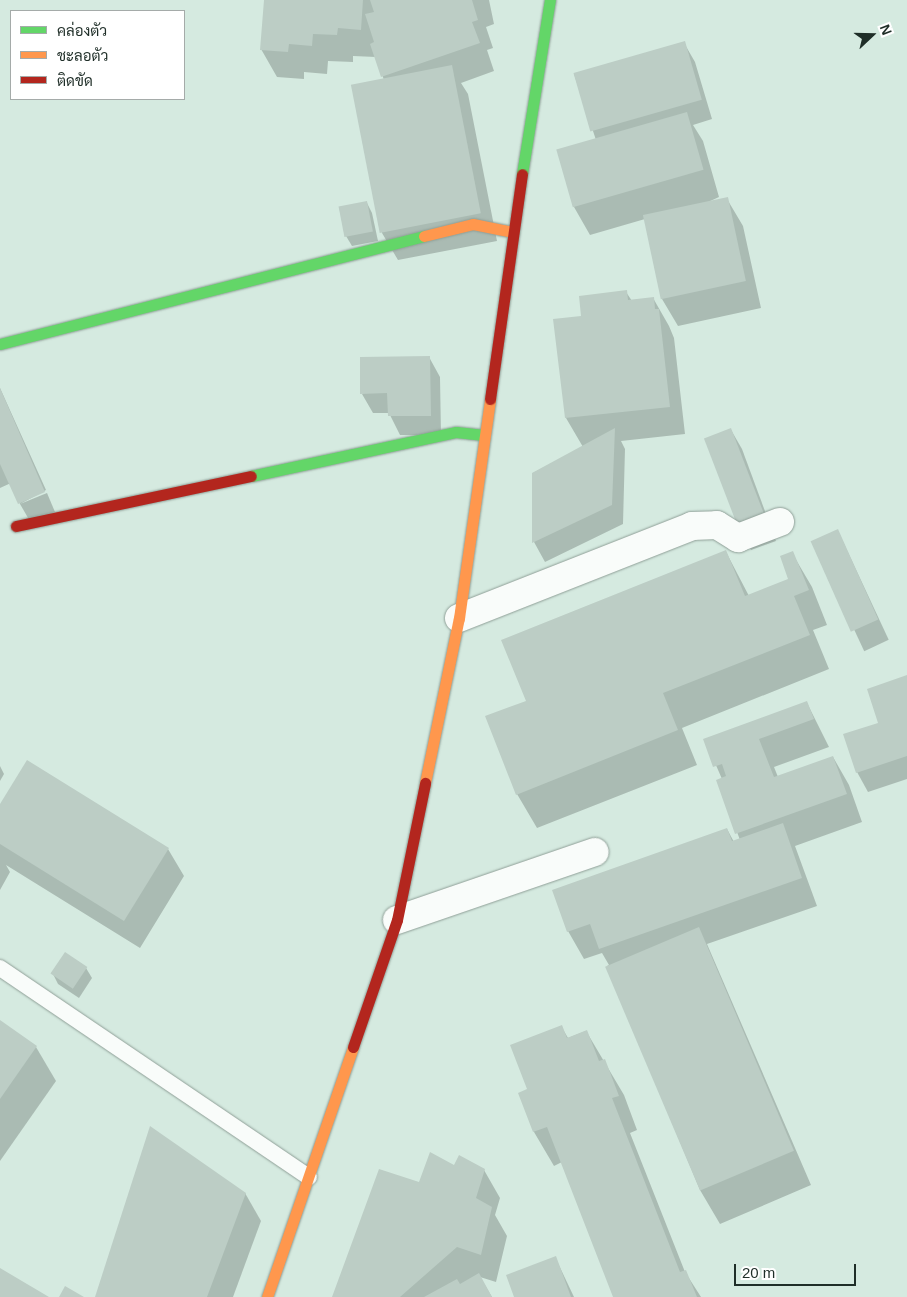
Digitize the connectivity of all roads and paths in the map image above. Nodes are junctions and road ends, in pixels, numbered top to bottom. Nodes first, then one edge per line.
1 (550, 0) edge
2 (513, 232) junction
3 (0, 344) edge
4 (484, 435) junction
5 (780, 522) dead end
6 (16, 526) dead end
7 (459, 618) junction
8 (595, 852) dead end
9 (396, 920) junction
10 (0, 968) edge
11 (309, 1177) junction
12 (267, 1297) edge

1 - 2 street
2 - 3 street
2 - 4 street
4 - 6 street
4 - 7 street
5 - 7 street
7 - 9 street
8 - 9 street
9 - 11 street
10 - 11 lane
11 - 12 street

